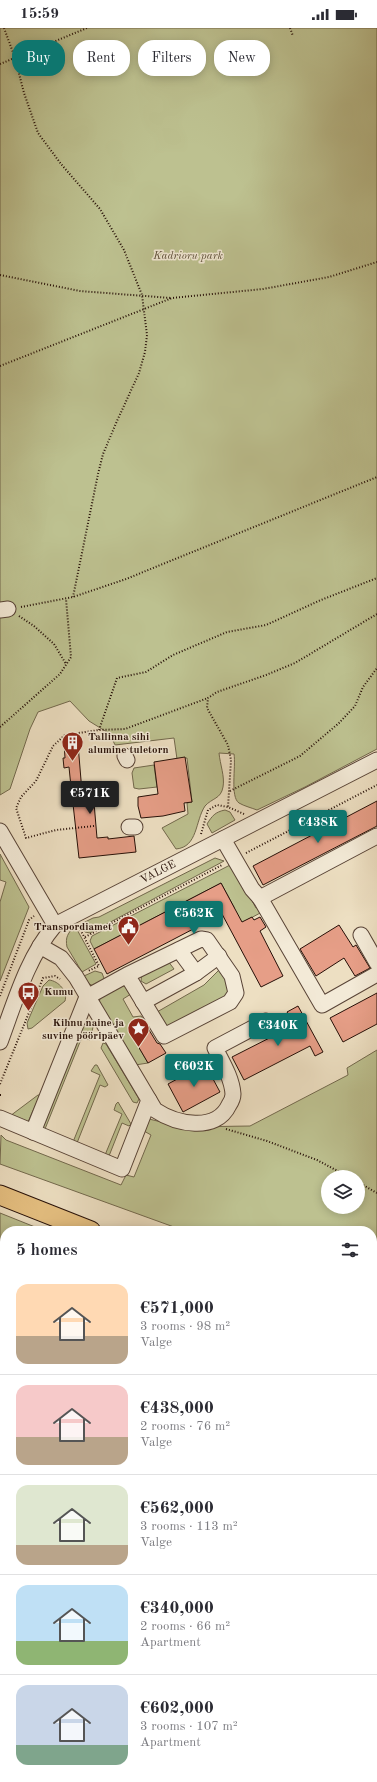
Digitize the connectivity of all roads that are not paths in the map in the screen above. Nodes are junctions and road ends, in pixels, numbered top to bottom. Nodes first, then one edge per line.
1 (377, 760) edge
2 (0, 831) edge
3 (377, 836) edge
4 (223, 839) junction
5 (260, 898) junction
6 (55, 925) junction
7 (361, 935) dead end
8 (40, 946) junction
9 (178, 950) junction
10 (219, 956) junction
11 (377, 963) edge
12 (196, 973) junction
13 (377, 974) edge
14 (127, 975) junction
15 (87, 997) junction
16 (143, 1002) junction
17 (266, 1021) dead end
18 (0, 1042) edge
19 (149, 1100) junction
20 (0, 1118) edge
21 (33, 1132) junction
22 (0, 1195) edge
23 (78, 1226) edge

1 - 4 street, VALGE
2 - 6 street
3 - 5 street
4 - 5 street
4 - 6 street, VALGE
5 - 13 street
6 - 8 street, VALGE
7 - 11 street
8 - 15 street
8 - 18 street, VALGE
9 - 10 street
9 - 12 street
9 - 14 street
10 - 12 street
10 - 16 street
12 - 16 street
14 - 15 street
14 - 16 street
15 - 19 street
15 - 21 street
17 - 19 street
19 - 21 street
20 - 21 street
22 - 23 main road

